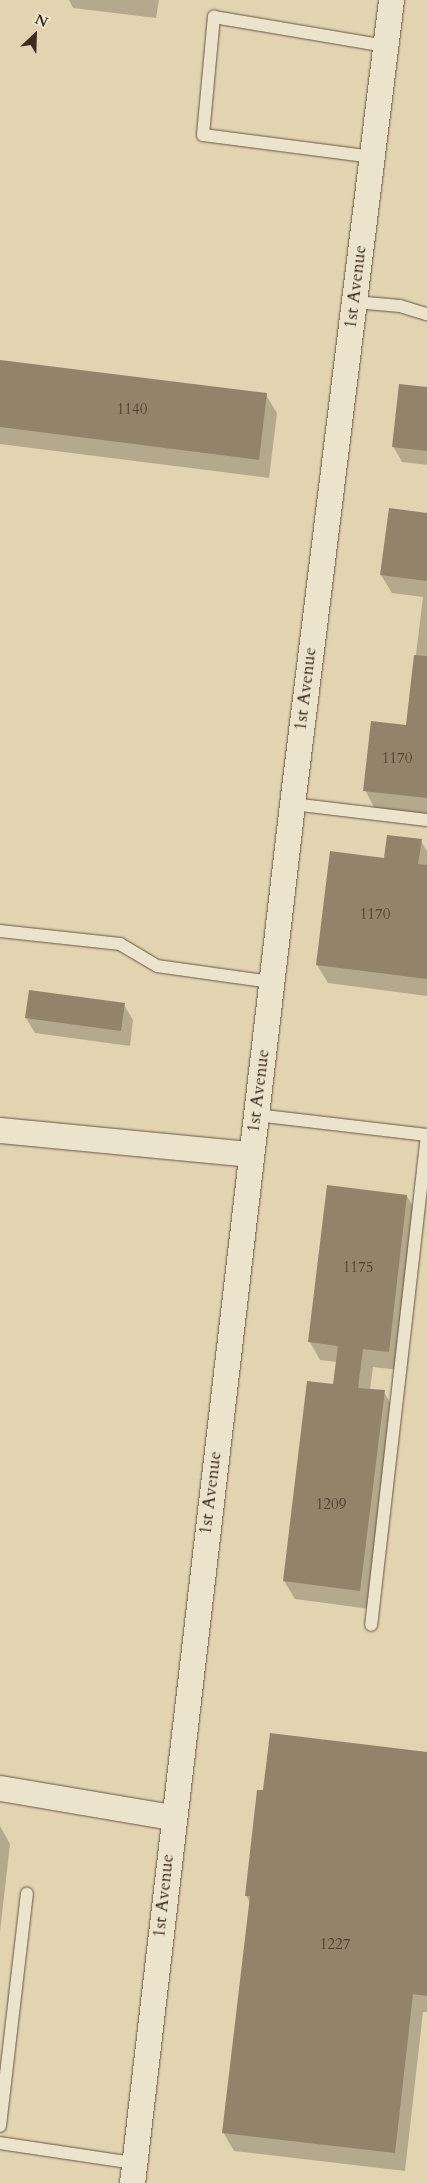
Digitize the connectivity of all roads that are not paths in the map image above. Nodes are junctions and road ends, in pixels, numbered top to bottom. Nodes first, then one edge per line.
1 (392, 0) edge
2 (386, 46) junction
3 (373, 157) junction
4 (354, 302) junction
5 (427, 314) edge
6 (292, 804) junction
7 (427, 820) edge
8 (0, 931) edge
9 (272, 982) junction
10 (256, 1115) junction
11 (0, 1130) edge
12 (251, 1154) junction
13 (371, 1625) dead end
14 (0, 1788) edge
15 (172, 1817) junction
16 (27, 1894) dead end
17 (2, 2089) edge
18 (0, 2126) edge
19 (0, 2143) edge
20 (133, 2173) edge

1 - 2 street, 1st Avenue
2 - 3 street, 1st Avenue
2 - 3 lane
3 - 4 street, 1st Avenue
4 - 5 lane
4 - 6 street, 1st Avenue
6 - 7 lane
6 - 9 street, 1st Avenue
8 - 9 lane
9 - 10 street, 1st Avenue
10 - 12 street, 1st Avenue
10 - 13 lane
11 - 12 street
12 - 15 street, 1st Avenue
14 - 15 street
15 - 20 street, 1st Avenue
16 - 17 lane
17 - 18 lane
19 - 20 lane

